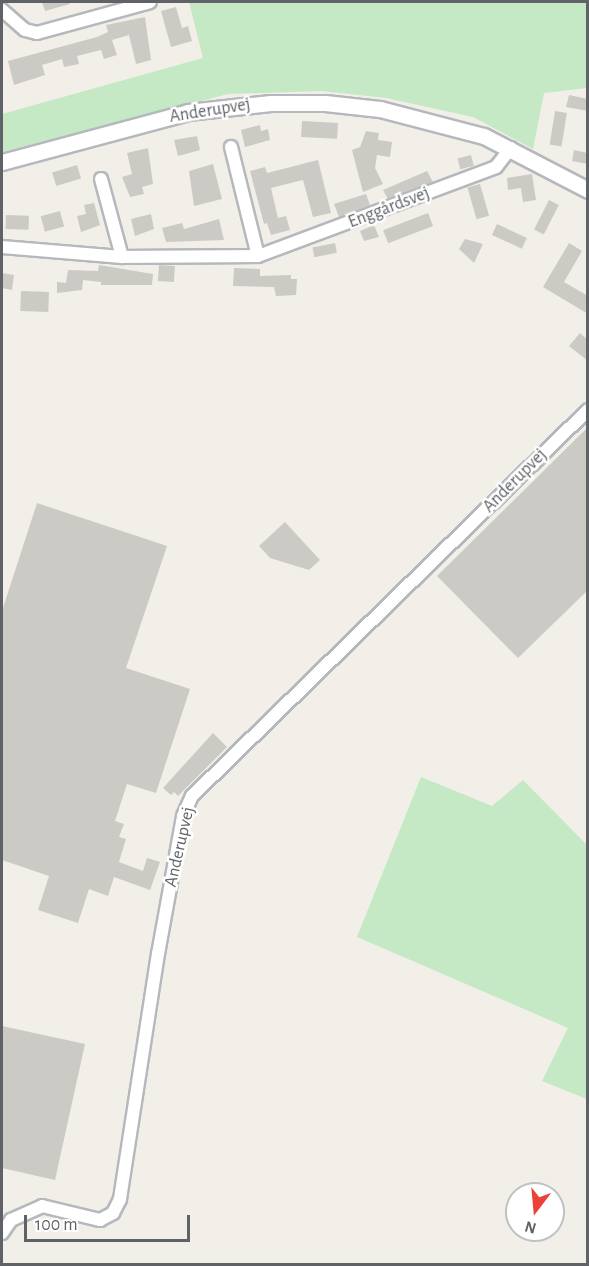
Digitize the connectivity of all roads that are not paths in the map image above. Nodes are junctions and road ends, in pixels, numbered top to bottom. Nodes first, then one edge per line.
1 (150, 2) edge
2 (2, 10) edge
3 (231, 147) dead end
4 (512, 148) junction
5 (2, 162) edge
6 (101, 179) dead end
7 (588, 190) edge
8 (2, 247) edge
9 (258, 256) junction
10 (122, 257) junction
11 (588, 410) edge
12 (2, 1233) edge

1 - 2 street
3 - 9 street
4 - 5 street, Anderupvej
4 - 7 street, Anderupvej
4 - 9 street, Enggårdsvej
6 - 10 street
8 - 10 street, Enggårdsvej
9 - 10 street, Enggårdsvej
11 - 12 street, Anderupvej

